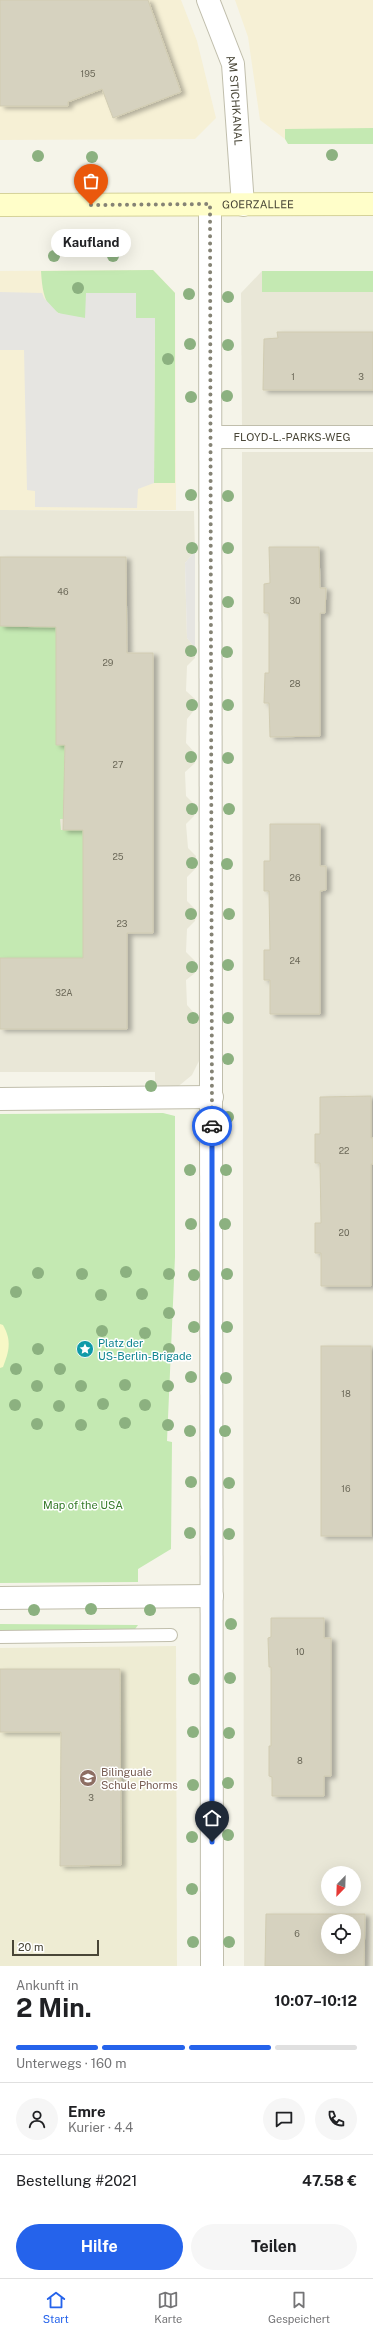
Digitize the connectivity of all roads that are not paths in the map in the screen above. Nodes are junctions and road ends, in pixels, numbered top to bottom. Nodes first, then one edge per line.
1 (208, 0) edge
2 (210, 204) junction
3 (373, 204) edge
4 (0, 205) edge
5 (243, 205) junction
6 (211, 437) junction
7 (373, 437) edge
8 (212, 1097) junction
9 (0, 1099) edge
10 (212, 1596) junction
11 (0, 1598) edge
12 (171, 1635) dead end
13 (0, 1637) edge
14 (212, 1966) edge

1 - 5 street, AM STICHKANAL
2 - 4 main road, GOERZALLEE
2 - 5 main road, GOERZALLEE
2 - 6 street
3 - 5 main road, GOERZALLEE
6 - 7 street, FLOYD-L.-PARKS-WEG
6 - 8 street
8 - 9 street
8 - 10 street
10 - 11 street
10 - 14 street
12 - 13 lane

